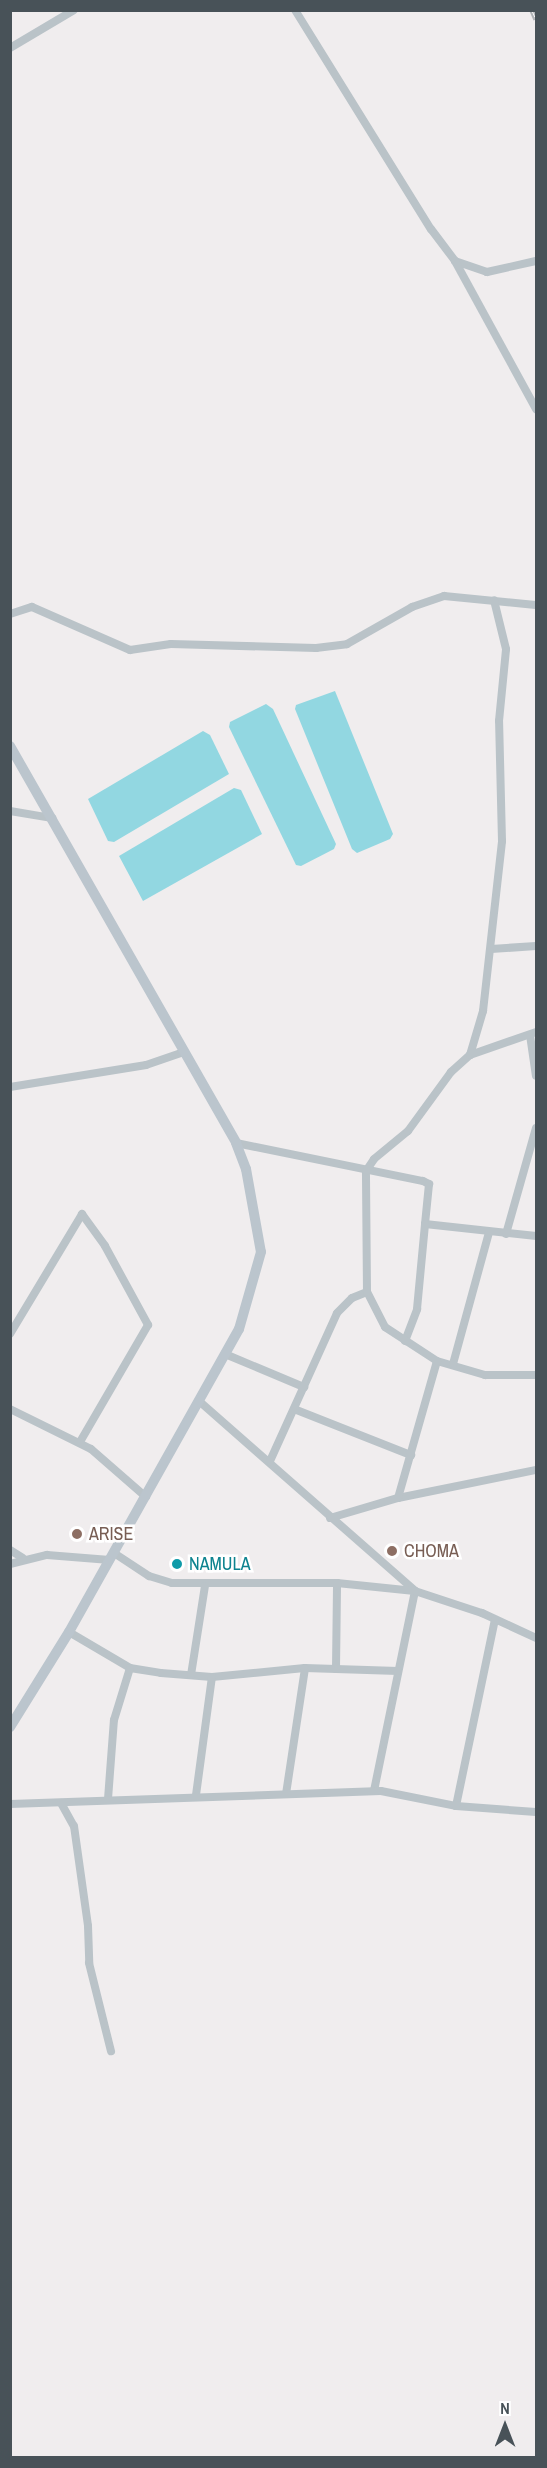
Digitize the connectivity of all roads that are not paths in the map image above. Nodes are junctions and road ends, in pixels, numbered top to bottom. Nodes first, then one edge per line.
1 (74, 10) edge
2 (295, 10) edge
3 (10, 48) edge
4 (455, 261) junction
5 (537, 261) edge
6 (537, 409) edge
7 (494, 600) junction
8 (537, 605) edge
9 (10, 614) edge
10 (10, 746) edge
11 (10, 811) edge
12 (52, 818) junction
13 (537, 946) edge
14 (490, 950) junction
15 (533, 1033) edge
16 (184, 1052) junction
17 (470, 1054) junction
18 (537, 1076) edge
19 (10, 1087) edge
20 (537, 1128) edge
21 (236, 1143) junction
22 (366, 1171) junction
23 (425, 1224) junction
24 (489, 1232) junction
25 (506, 1234) junction
26 (537, 1236) edge
27 (367, 1293) junction
28 (10, 1334) edge
29 (405, 1341) junction
30 (225, 1354) junction
31 (437, 1360) junction
32 (453, 1364) junction
33 (537, 1375) edge
34 (304, 1387) junction
35 (199, 1401) junction
36 (10, 1409) edge
37 (294, 1409) junction
38 (80, 1442) junction
39 (411, 1455) junction
40 (270, 1461) junction
41 (537, 1470) edge
42 (146, 1497) junction
43 (398, 1498) junction
44 (330, 1518) junction
45 (10, 1550) edge
46 (112, 1556) junction
47 (23, 1558) junction
48 (10, 1564) edge
49 (337, 1583) junction
50 (205, 1586) junction
51 (415, 1590) junction
52 (495, 1620) junction
53 (69, 1632) junction
54 (537, 1638) edge
55 (130, 1668) junction
56 (304, 1668) junction
57 (336, 1669) junction
58 (398, 1671) junction
59 (191, 1675) junction
60 (212, 1677) junction
61 (10, 1727) edge
62 (374, 1791) junction
63 (286, 1794) junction
64 (196, 1795) junction
65 (108, 1799) junction
66 (61, 1803) junction
67 (10, 1804) edge
68 (456, 1806) junction
69 (537, 1812) edge
70 (111, 2051) dead end

1 - 3 street
2 - 4 street
4 - 5 street
4 - 6 street
7 - 8 street
7 - 9 street
7 - 14 street
10 - 12 street
11 - 12 street
12 - 16 street
13 - 14 street
14 - 17 street
15 - 17 street
15 - 18 street
16 - 19 street
16 - 21 street
17 - 22 street
20 - 25 street
21 - 22 street
21 - 30 street
22 - 23 street
22 - 27 street
23 - 24 street
23 - 29 street
24 - 25 street
24 - 32 street
25 - 26 street
27 - 29 street
27 - 34 street
28 - 38 street
29 - 31 street
30 - 34 street
30 - 35 street
31 - 32 street
31 - 39 street
32 - 33 street
34 - 37 street
35 - 40 street
35 - 42 street
36 - 38 street
37 - 39 street
37 - 40 street
38 - 42 street
39 - 43 street
40 - 44 street
41 - 43 street
42 - 46 street
43 - 44 street
44 - 51 street
45 - 47 street
46 - 47 street
46 - 50 street
46 - 53 street
47 - 48 street
49 - 50 street
49 - 51 street
49 - 57 street
50 - 59 street
51 - 52 street
51 - 58 street
52 - 54 street
52 - 68 street
53 - 55 street
53 - 61 street
55 - 59 street
55 - 65 street
56 - 57 street
56 - 60 street
56 - 63 street
57 - 58 street
58 - 62 street
59 - 60 street
60 - 64 street
62 - 63 street
62 - 68 street
63 - 64 street
64 - 65 street
65 - 66 street
66 - 67 street
66 - 70 street
68 - 69 street

